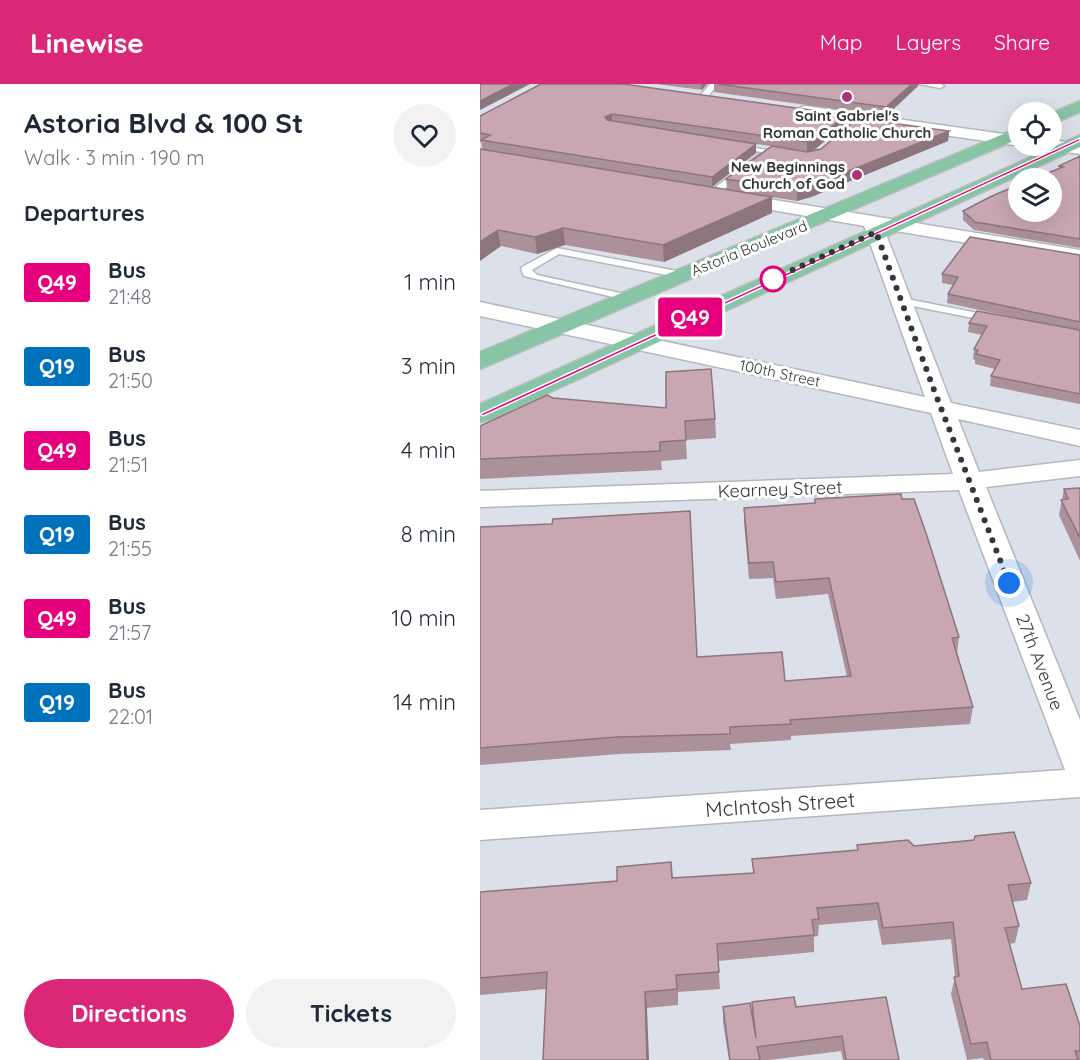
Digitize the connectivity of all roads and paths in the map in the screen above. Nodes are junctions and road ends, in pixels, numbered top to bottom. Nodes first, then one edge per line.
1 (714, 84) edge
2 (923, 84) edge
3 (940, 86) dead end
4 (698, 96) joint
5 (725, 100) edge
6 (1080, 106) edge
7 (793, 110) edge
8 (1062, 114) edge
9 (1008, 137) edge
10 (1008, 140) edge
11 (724, 144) edge
12 (1069, 145) edge
13 (688, 191) edge
14 (711, 195) junction
15 (829, 214) junction
16 (880, 226) junction
17 (1080, 256) edge
18 (682, 275) junction
19 (630, 298) junction
20 (902, 302) junction
21 (480, 309) edge
22 (1010, 322) edge
23 (562, 326) junction
24 (636, 342) junction
25 (480, 361) edge
26 (941, 408) junction
27 (480, 414) edge
28 (1080, 438) edge
29 (1080, 468) edge
30 (969, 482) junction
31 (480, 499) edge
32 (1080, 765) edge
33 (1080, 783) edge
34 (480, 825) edge

1 - 4 lane
2 - 3 lane
4 - 5 street
6 - 8 main road
7 - 9 street
10 - 15 main road, Astoria Boulevard
11 - 14 lane
12 - 16 main road, Astoria Boulevard
13 - 14 street
14 - 15 street
15 - 16 street
15 - 18 main road, Astoria Boulevard
16 - 17 street
16 - 20 street, 27th Avenue
16 - 24 main road, Astoria Boulevard
18 - 19 main road, Astoria Boulevard
18 - 19 lane
19 - 23 main road, Astoria Boulevard
20 - 22 lane
20 - 26 street, 27th Avenue
21 - 23 street, 100th Street
23 - 24 street, 100th Street
23 - 25 main road, Astoria Boulevard
24 - 26 street, 100th Street
24 - 27 main road, Astoria Boulevard
26 - 28 street, 100th Street
26 - 30 street, 27th Avenue
29 - 30 street, Kearney Street
30 - 31 street, Kearney Street
30 - 32 street, 27th Avenue
33 - 34 street, McIntosh Street

